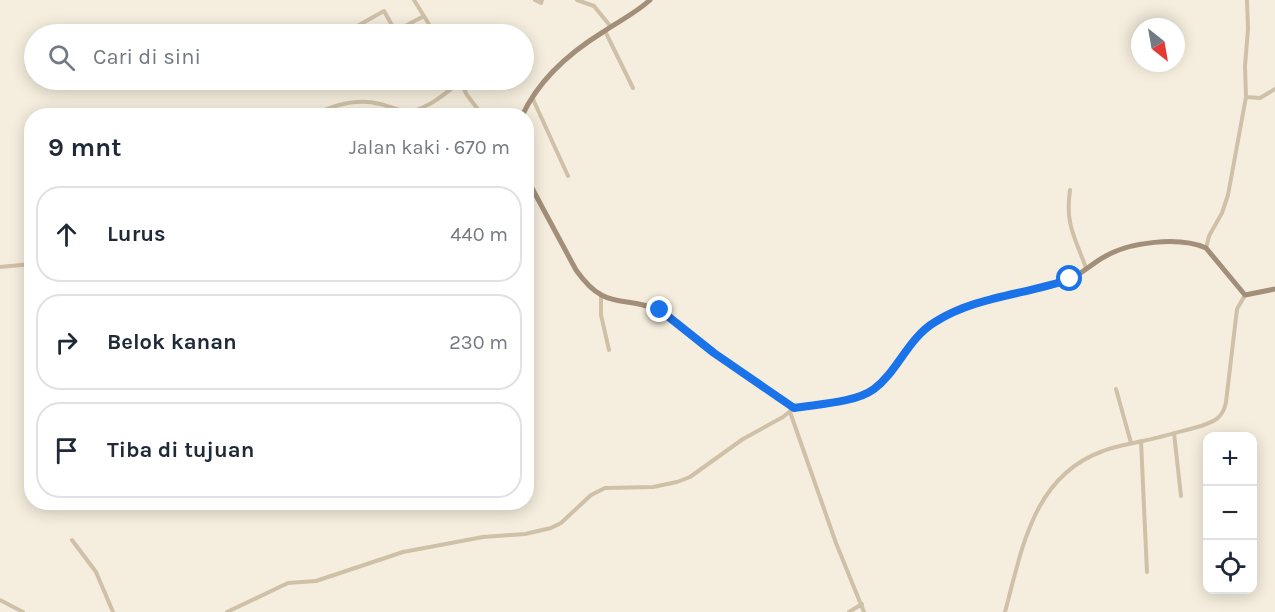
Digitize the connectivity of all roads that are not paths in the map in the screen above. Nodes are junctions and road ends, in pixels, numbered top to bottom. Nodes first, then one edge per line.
1 (414, 0) edge
2 (535, 0) edge
3 (542, 0) edge
4 (576, 0) edge
5 (650, 0) edge
6 (1247, 0) edge
7 (424, 16) junction
8 (361, 24) edge
9 (391, 24) edge
10 (411, 24) edge
11 (429, 24) edge
12 (608, 28) junction
13 (633, 88) dead end
14 (1275, 89) edge
15 (449, 90) edge
16 (464, 90) edge
17 (532, 96) junction
18 (1246, 97) junction
19 (330, 108) edge
20 (397, 108) edge
21 (417, 108) edge
22 (477, 108) edge
23 (526, 108) edge
24 (568, 176) dead end
25 (1070, 190) dead end
26 (534, 192) edge
27 (1206, 248) junction
28 (24, 265) edge
29 (0, 267) edge
30 (1086, 268) junction
31 (1275, 289) edge
32 (1245, 295) junction
33 (601, 296) junction
34 (609, 350) dead end
35 (1116, 389) dead end
36 (792, 410) junction
37 (1174, 433) junction
38 (1141, 441) junction
39 (1131, 443) junction
40 (1181, 496) dead end
41 (72, 540) dead end
42 (1147, 572) dead end
43 (0, 600) edge
44 (862, 604) junction
45 (23, 612) edge
46 (113, 612) edge
47 (227, 612) edge
48 (849, 612) edge
49 (864, 612) edge
50 (1005, 612) edge

1 - 7 street
2 - 3 street
4 - 12 street
5 - 12 street
6 - 18 street
7 - 10 street
7 - 11 street
8 - 9 street
12 - 13 street
12 - 17 street
14 - 18 street
15 - 21 street
16 - 22 street
17 - 23 street
17 - 24 street
18 - 27 street
19 - 20 street
25 - 30 street
26 - 33 street
27 - 30 street
27 - 32 street
28 - 29 street
30 - 36 street
31 - 32 street
32 - 37 street
33 - 34 street
33 - 36 street
35 - 39 street
36 - 44 street
36 - 47 street
37 - 38 street
37 - 40 street
38 - 39 street
38 - 42 street
39 - 50 street
41 - 46 street
43 - 45 street
44 - 48 street
44 - 49 street

